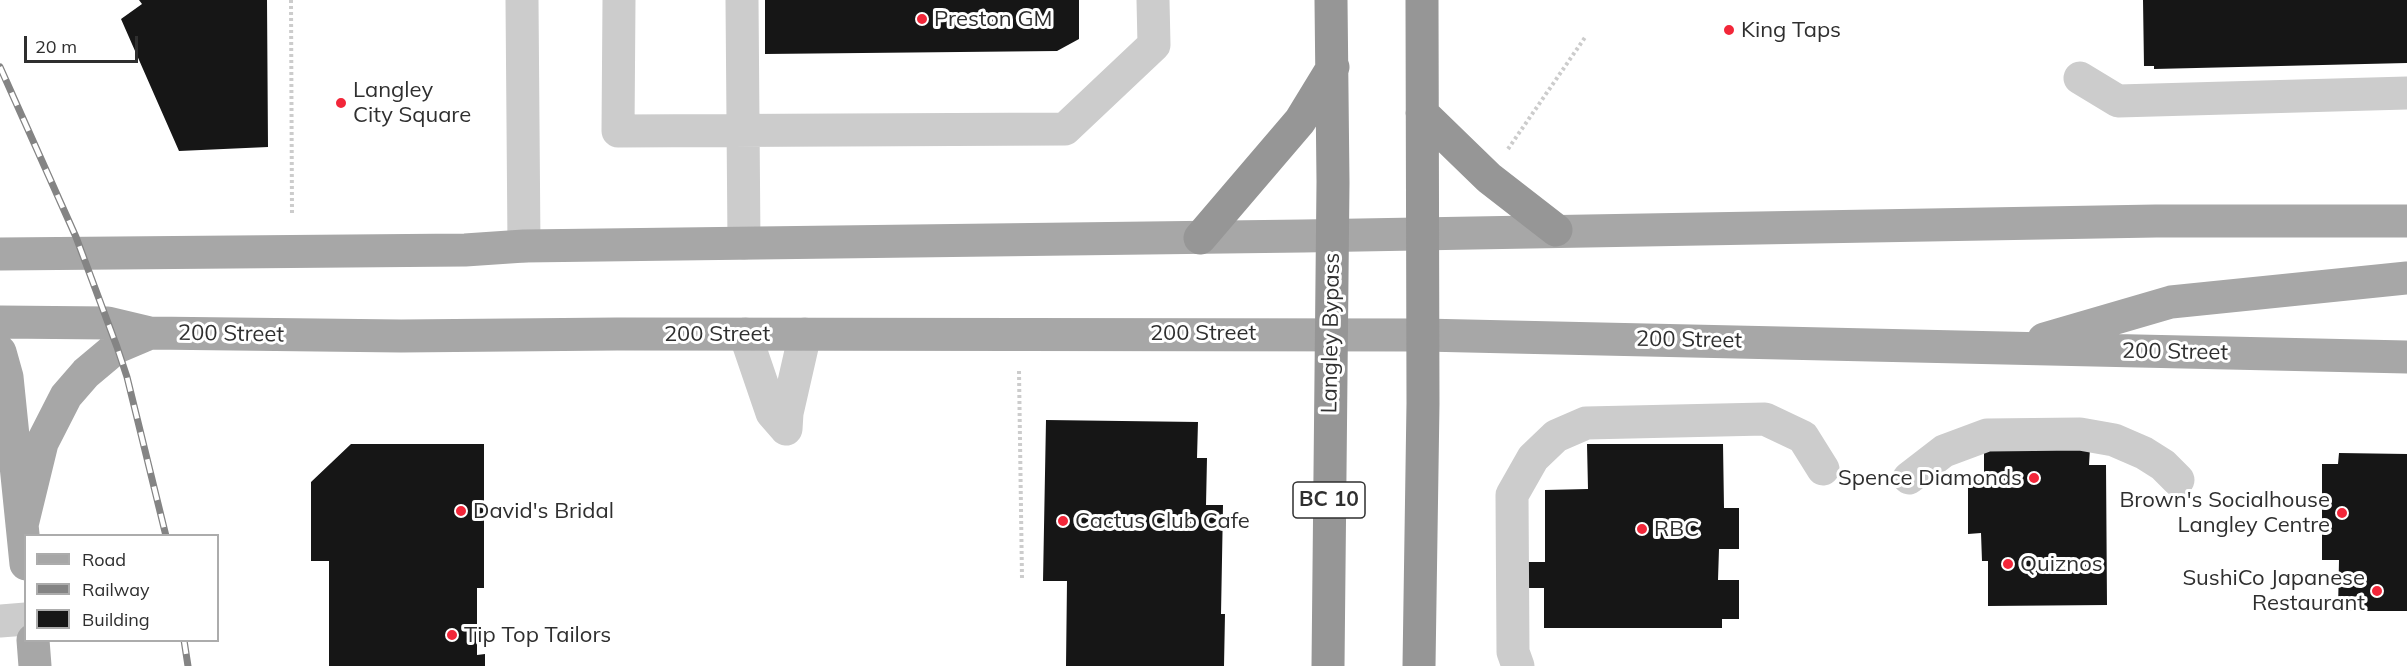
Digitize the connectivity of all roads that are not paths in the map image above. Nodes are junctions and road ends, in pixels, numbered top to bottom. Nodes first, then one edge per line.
1 (522, 0) edge
2 (619, 0) edge
3 (742, 0) edge
4 (1153, 0) edge
5 (1331, 0) edge
6 (1422, 0) edge
7 (1333, 67) junction
8 (2080, 78) dead end
9 (2407, 93) edge
10 (1422, 113) junction
11 (743, 130) junction
12 (2407, 221) edge
13 (1556, 230) junction
14 (1423, 234) junction
15 (1333, 236) junction
16 (1200, 238) junction
17 (744, 243) junction
18 (524, 246) junction
19 (0, 254) edge
20 (2407, 278) edge
21 (0, 322) edge
22 (150, 333) junction
23 (745, 334) junction
24 (805, 334) junction
25 (1330, 334) junction
26 (1423, 335) junction
27 (2014, 348) junction
28 (0, 352) edge
29 (2407, 357) edge
30 (1533, 458) junction
31 (1823, 469) dead end
32 (1909, 478) dead end
33 (2178, 480) dead end
34 (22, 525) junction
35 (24, 544) edge
36 (24, 619) edge
37 (0, 621) edge
38 (33, 642) edge
39 (36, 666) edge
40 (1328, 666) edge
41 (1419, 666) edge
42 (1518, 666) edge
43 (1531, 666) edge

1 - 18 lane
2 - 11 lane
3 - 11 lane
4 - 11 lane
5 - 7 highway, Langley Bypass / BC 10
6 - 10 highway
7 - 15 highway, Langley Bypass / BC 10
7 - 16 highway
8 - 9 lane
10 - 13 highway
10 - 14 highway
11 - 17 lane
12 - 13 main road
13 - 14 main road
14 - 15 main road
14 - 26 highway
15 - 16 main road
15 - 25 highway, Langley Bypass / BC 10
16 - 17 main road
17 - 18 main road
18 - 19 main road
20 - 27 main road
21 - 22 main road, 200 Street
22 - 23 main road, 200 Street
22 - 34 main road
23 - 24 main road, 200 Street
23 - 24 lane
24 - 25 main road, 200 Street
25 - 26 main road, 200 Street
25 - 40 highway, Langley Bypass / BC 10
26 - 27 main road, 200 Street
26 - 41 highway
27 - 29 main road, 200 Street
28 - 34 main road
30 - 31 lane
30 - 42 lane
30 - 43 lane
32 - 33 lane
34 - 35 main road
36 - 37 lane
38 - 39 main road

